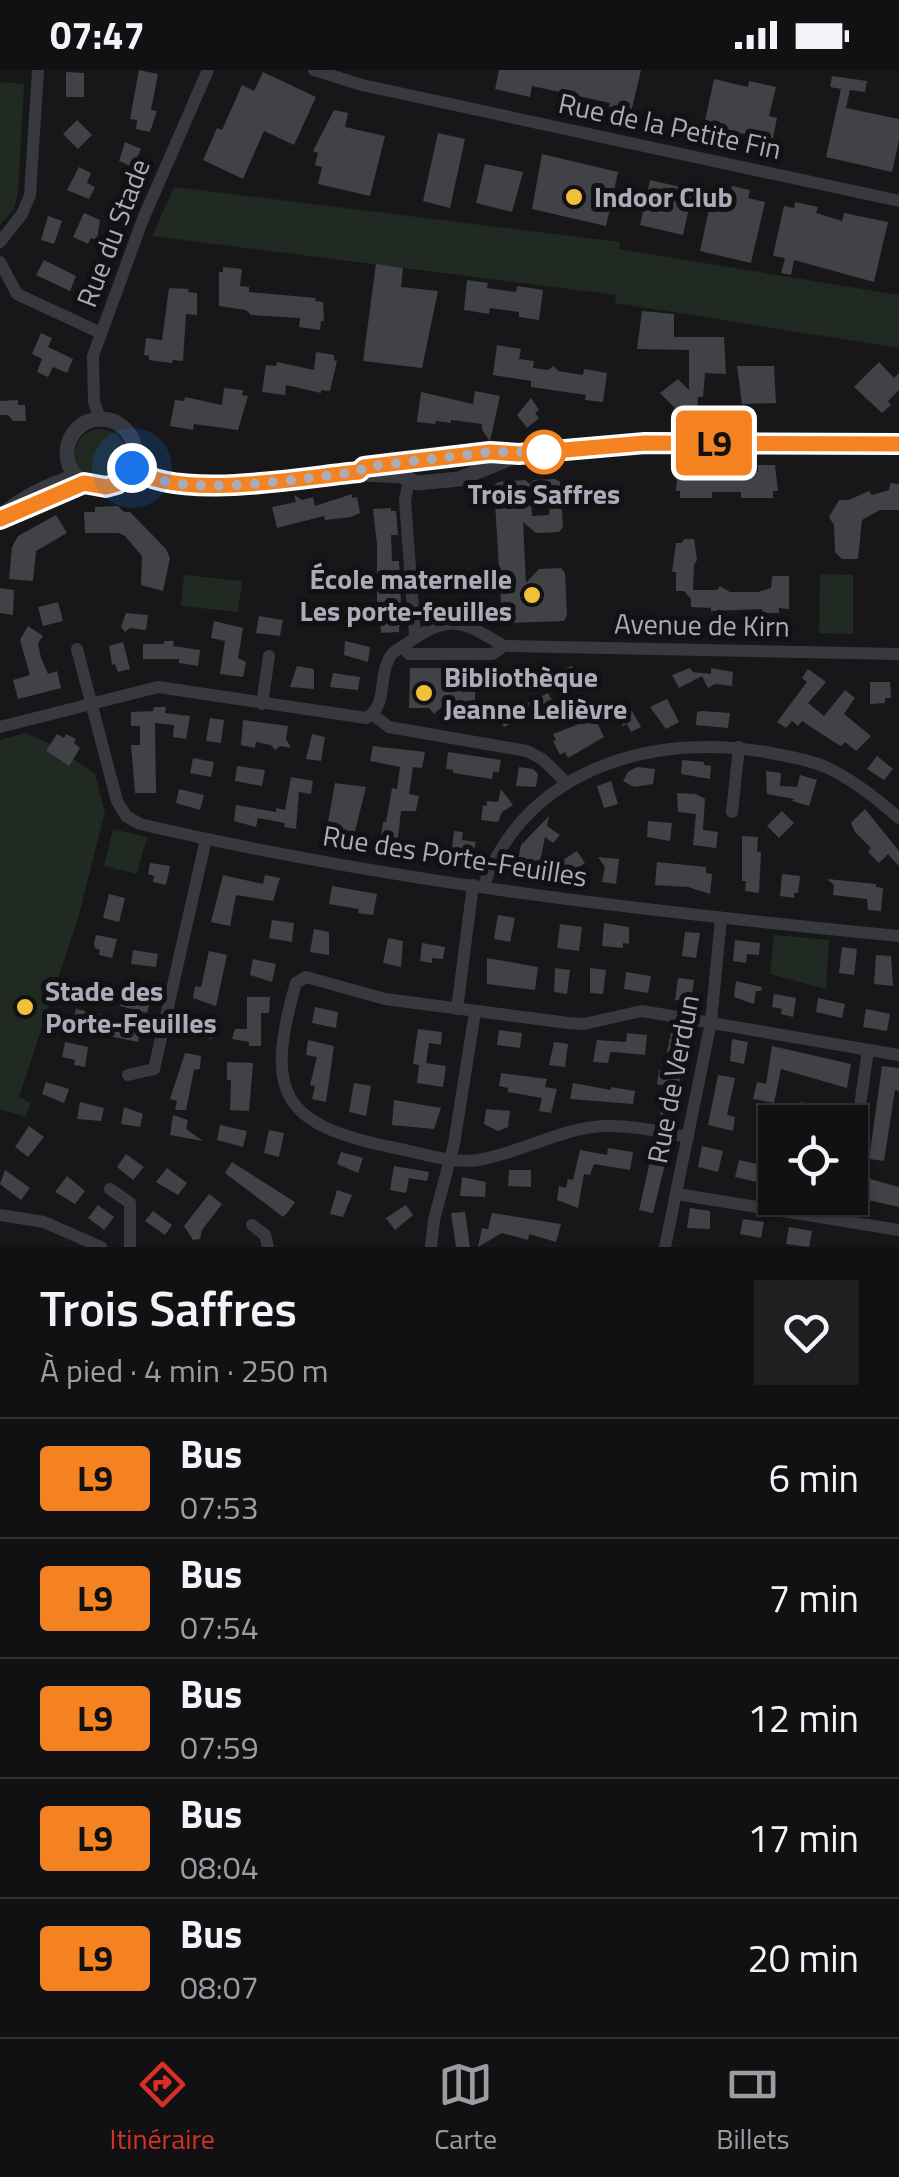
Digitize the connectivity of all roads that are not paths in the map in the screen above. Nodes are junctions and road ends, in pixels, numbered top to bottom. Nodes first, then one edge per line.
1 (38, 70) edge
2 (208, 70) edge
3 (314, 70) edge
4 (899, 200) edge
5 (0, 242) edge
6 (0, 262) edge
7 (101, 333) junction
8 (100, 420) junction
9 (899, 444) edge
10 (472, 462) junction
11 (132, 468) junction
12 (405, 473) junction
13 (76, 476) junction
14 (0, 517) edge
15 (415, 636) junction
16 (504, 646) junction
17 (403, 647) junction
18 (78, 649) dead end
19 (899, 654) edge
20 (269, 656) dead end
21 (90, 703) junction
22 (262, 704) junction
23 (372, 715) junction
24 (0, 726) edge
25 (739, 747) junction
26 (566, 783) junction
27 (732, 812) dead end
28 (899, 818) edge
29 (206, 840) junction
30 (478, 886) junction
31 (721, 918) junction
32 (899, 936) edge
33 (458, 1009) junction
34 (475, 1012) junction
35 (712, 1022) junction
36 (868, 1050) junction
37 (899, 1055) edge
38 (128, 1076) dead end
39 (855, 1105) edge
40 (688, 1137) junction
41 (450, 1159) junction
42 (110, 1190) dead end
43 (677, 1194) junction
44 (0, 1215) edge
45 (841, 1215) edge
46 (840, 1220) junction
47 (252, 1225) dead end
48 (899, 1230) edge
49 (899, 1238) edge
50 (101, 1247) edge
51 (130, 1247) edge
52 (268, 1247) edge
53 (432, 1247) edge
54 (665, 1247) edge
55 (897, 1247) edge

1 - 5 street
2 - 7 street, Rue du Stade
3 - 4 street, Rue de la Petite Fin
6 - 7 street
7 - 8 street, Rue du Stade
8 - 11 street
8 - 13 street
9 - 10 street
10 - 12 street
10 - 12 street
11 - 12 street
11 - 13 street
12 - 15 street
13 - 14 street
15 - 16 street
15 - 17 street
16 - 17 street, Avenue de Kirn
16 - 19 street, Avenue de Kirn
17 - 23 street
18 - 21 street
20 - 22 street
21 - 22 street
21 - 24 street
21 - 29 street, Rue des Porte-Feuilles
22 - 23 street
23 - 26 street
25 - 26 street
25 - 27 street
25 - 28 street
26 - 30 street
29 - 30 street, Rue des Porte-Feuilles
29 - 38 street
30 - 31 street, Rue des Porte-Feuilles
30 - 33 street
31 - 32 street, Rue des Porte-Feuilles
31 - 35 street, Rue de Verdun
33 - 34 street
33 - 41 street
34 - 35 street
34 - 41 street
35 - 36 street
35 - 40 street, Rue de Verdun
36 - 37 street
36 - 39 street
40 - 41 street
40 - 43 street, Rue de Verdun
41 - 53 street
42 - 51 street
43 - 46 street
43 - 54 street, Rue de Verdun
44 - 50 street
45 - 46 street
46 - 48 street
47 - 52 street
49 - 55 street

